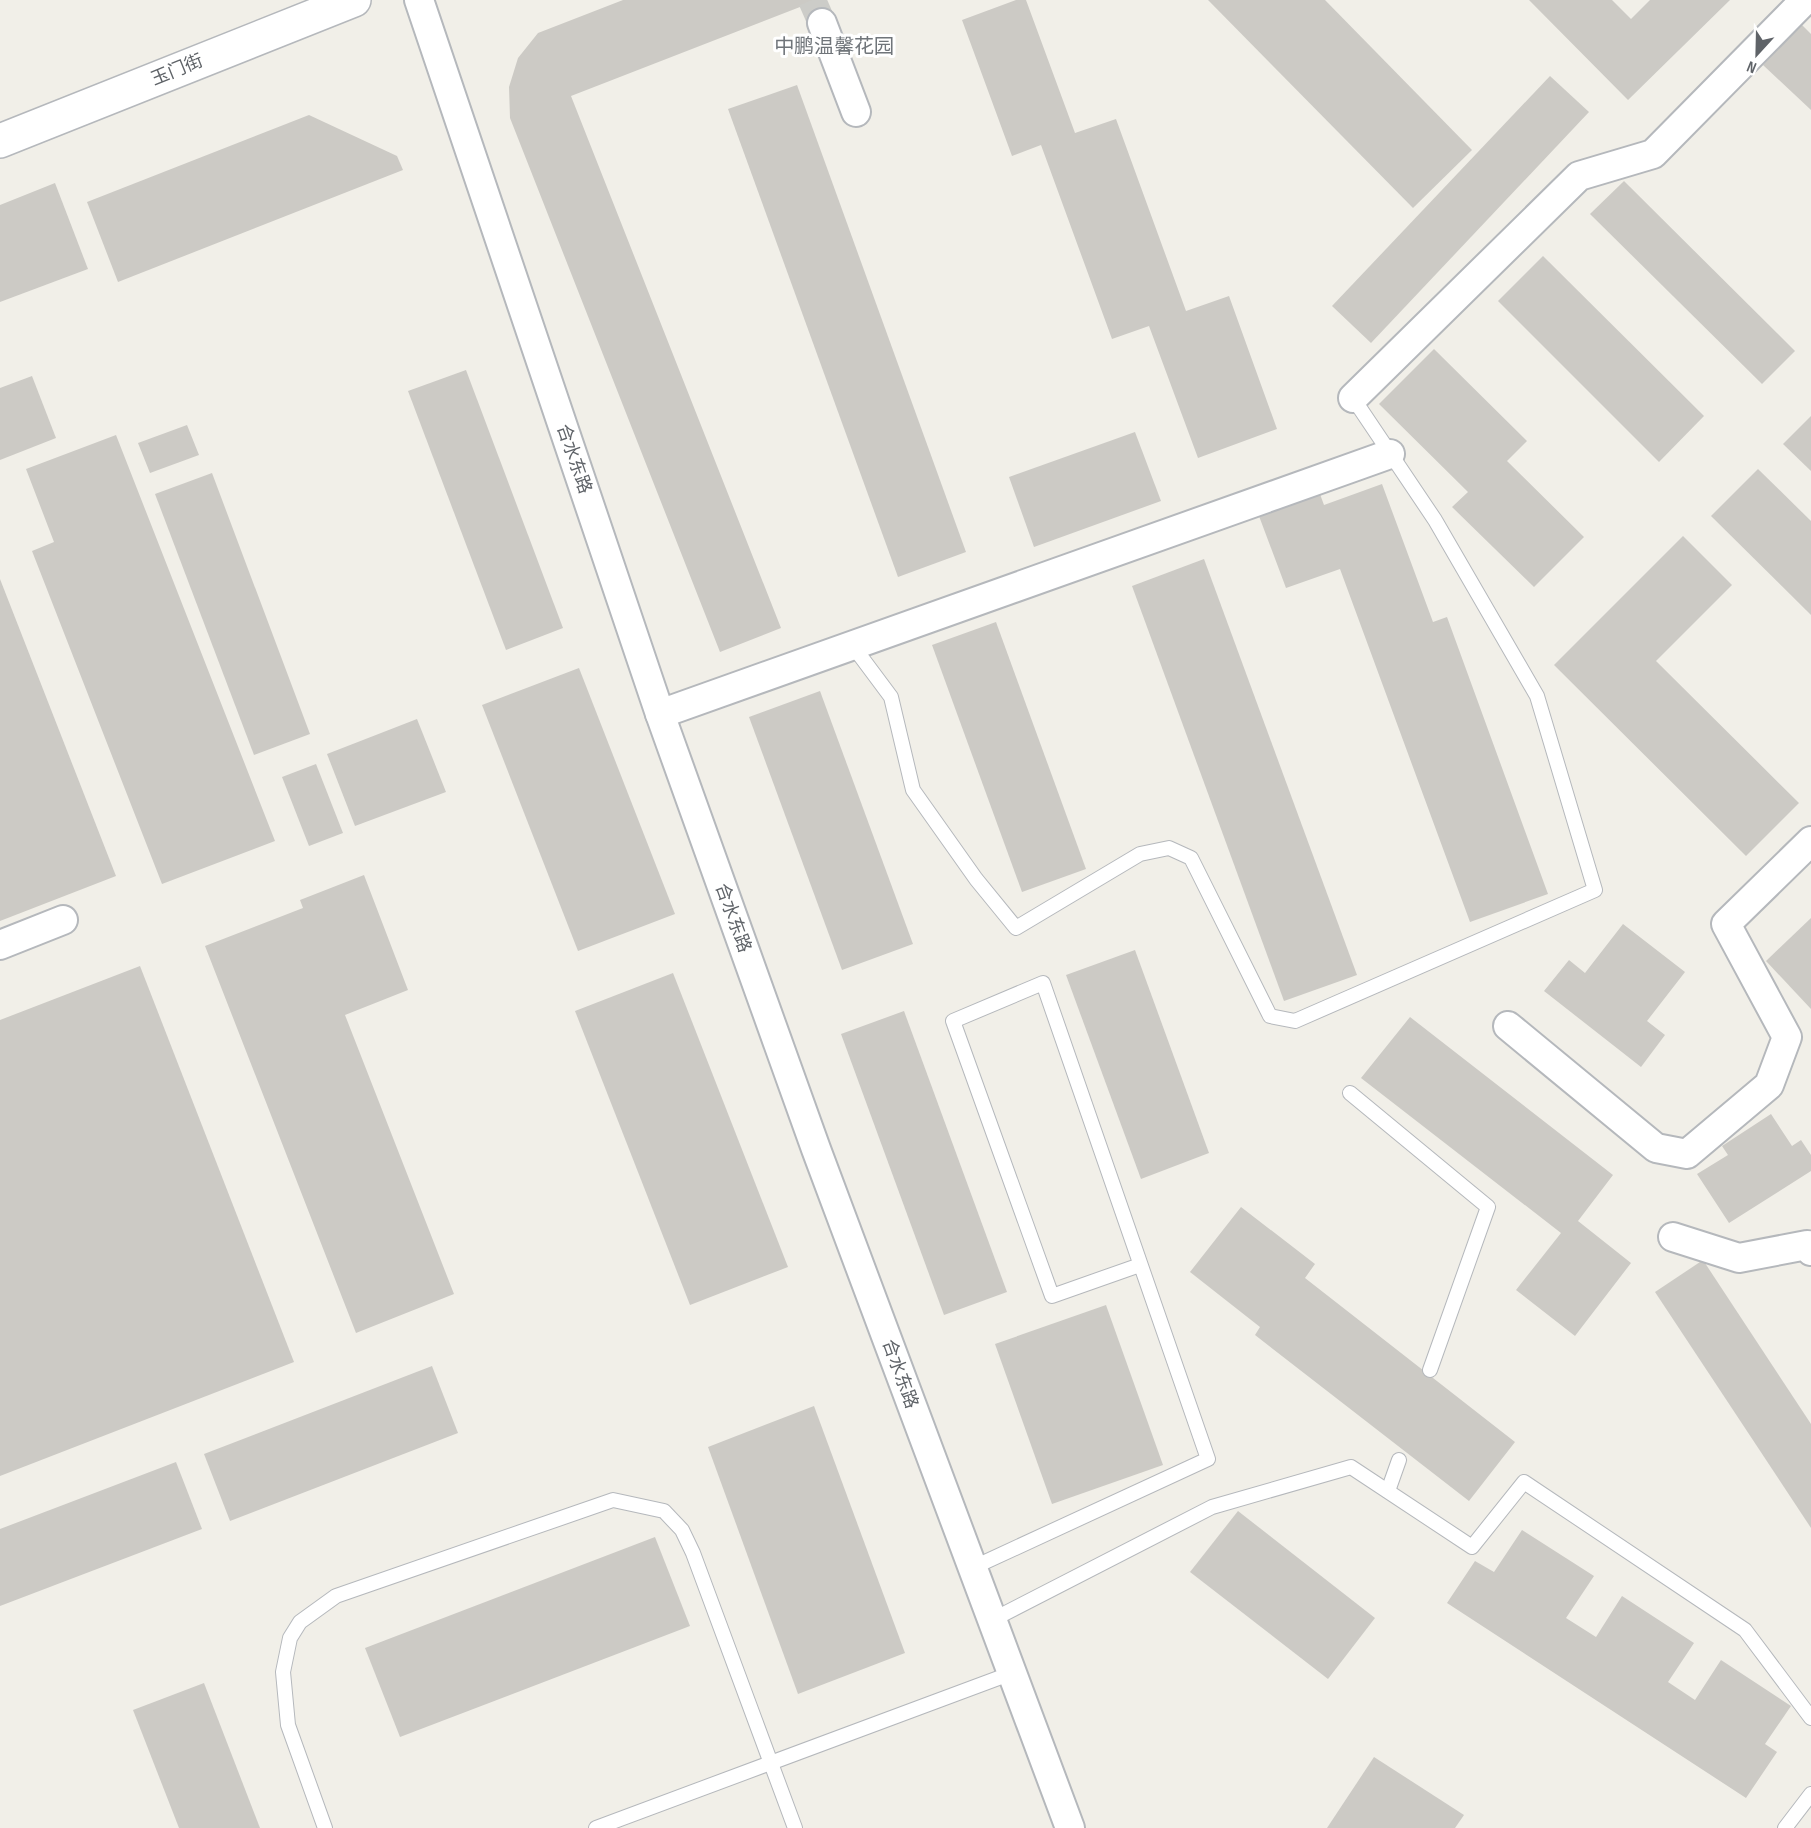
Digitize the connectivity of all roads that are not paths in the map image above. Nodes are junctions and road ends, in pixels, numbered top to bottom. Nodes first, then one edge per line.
1 (354, 0) edge
2 (419, 0) edge
3 (1805, 0) edge
4 (822, 23) tunnel mouth
5 (856, 112) dead end
6 (0, 141) edge
7 (1353, 398) joint
8 (1390, 454) junction
9 (853, 646) junction
10 (660, 714) junction
11 (1811, 842) edge
12 (63, 920) dead end
13 (0, 945) edge
14 (1508, 1026) dead end
15 (1350, 1093) dead end
16 (1673, 1237) dead end
17 (1811, 1251) edge
18 (1140, 1265) junction
19 (1430, 1370) dead end
20 (1399, 1460) dead end
21 (1388, 1491) junction
22 (972, 1568) junction
23 (992, 1620) junction
24 (1012, 1673) junction
25 (1811, 1718) edge
26 (770, 1763) junction
27 (1811, 1794) edge
28 (325, 1828) edge
29 (596, 1828) edge
30 (795, 1828) edge
31 (1070, 1828) edge
32 (1785, 1828) edge

1 - 6 street, 玉门街
2 - 10 street, 合水东路
3 - 7 street
4 - 5 street
7 - 8 lane
8 - 9 street
8 - 9 lane
9 - 10 street
10 - 22 street, 合水东路
11 - 14 street
12 - 13 street
15 - 19 lane
16 - 17 street
18 - 18 lane
18 - 22 lane
20 - 21 lane
21 - 23 lane
21 - 25 lane
22 - 23 street, 合水东路
23 - 24 street, 合水东路
24 - 26 lane
24 - 31 street, 合水东路
26 - 28 lane
26 - 29 lane
26 - 30 lane
27 - 32 lane

